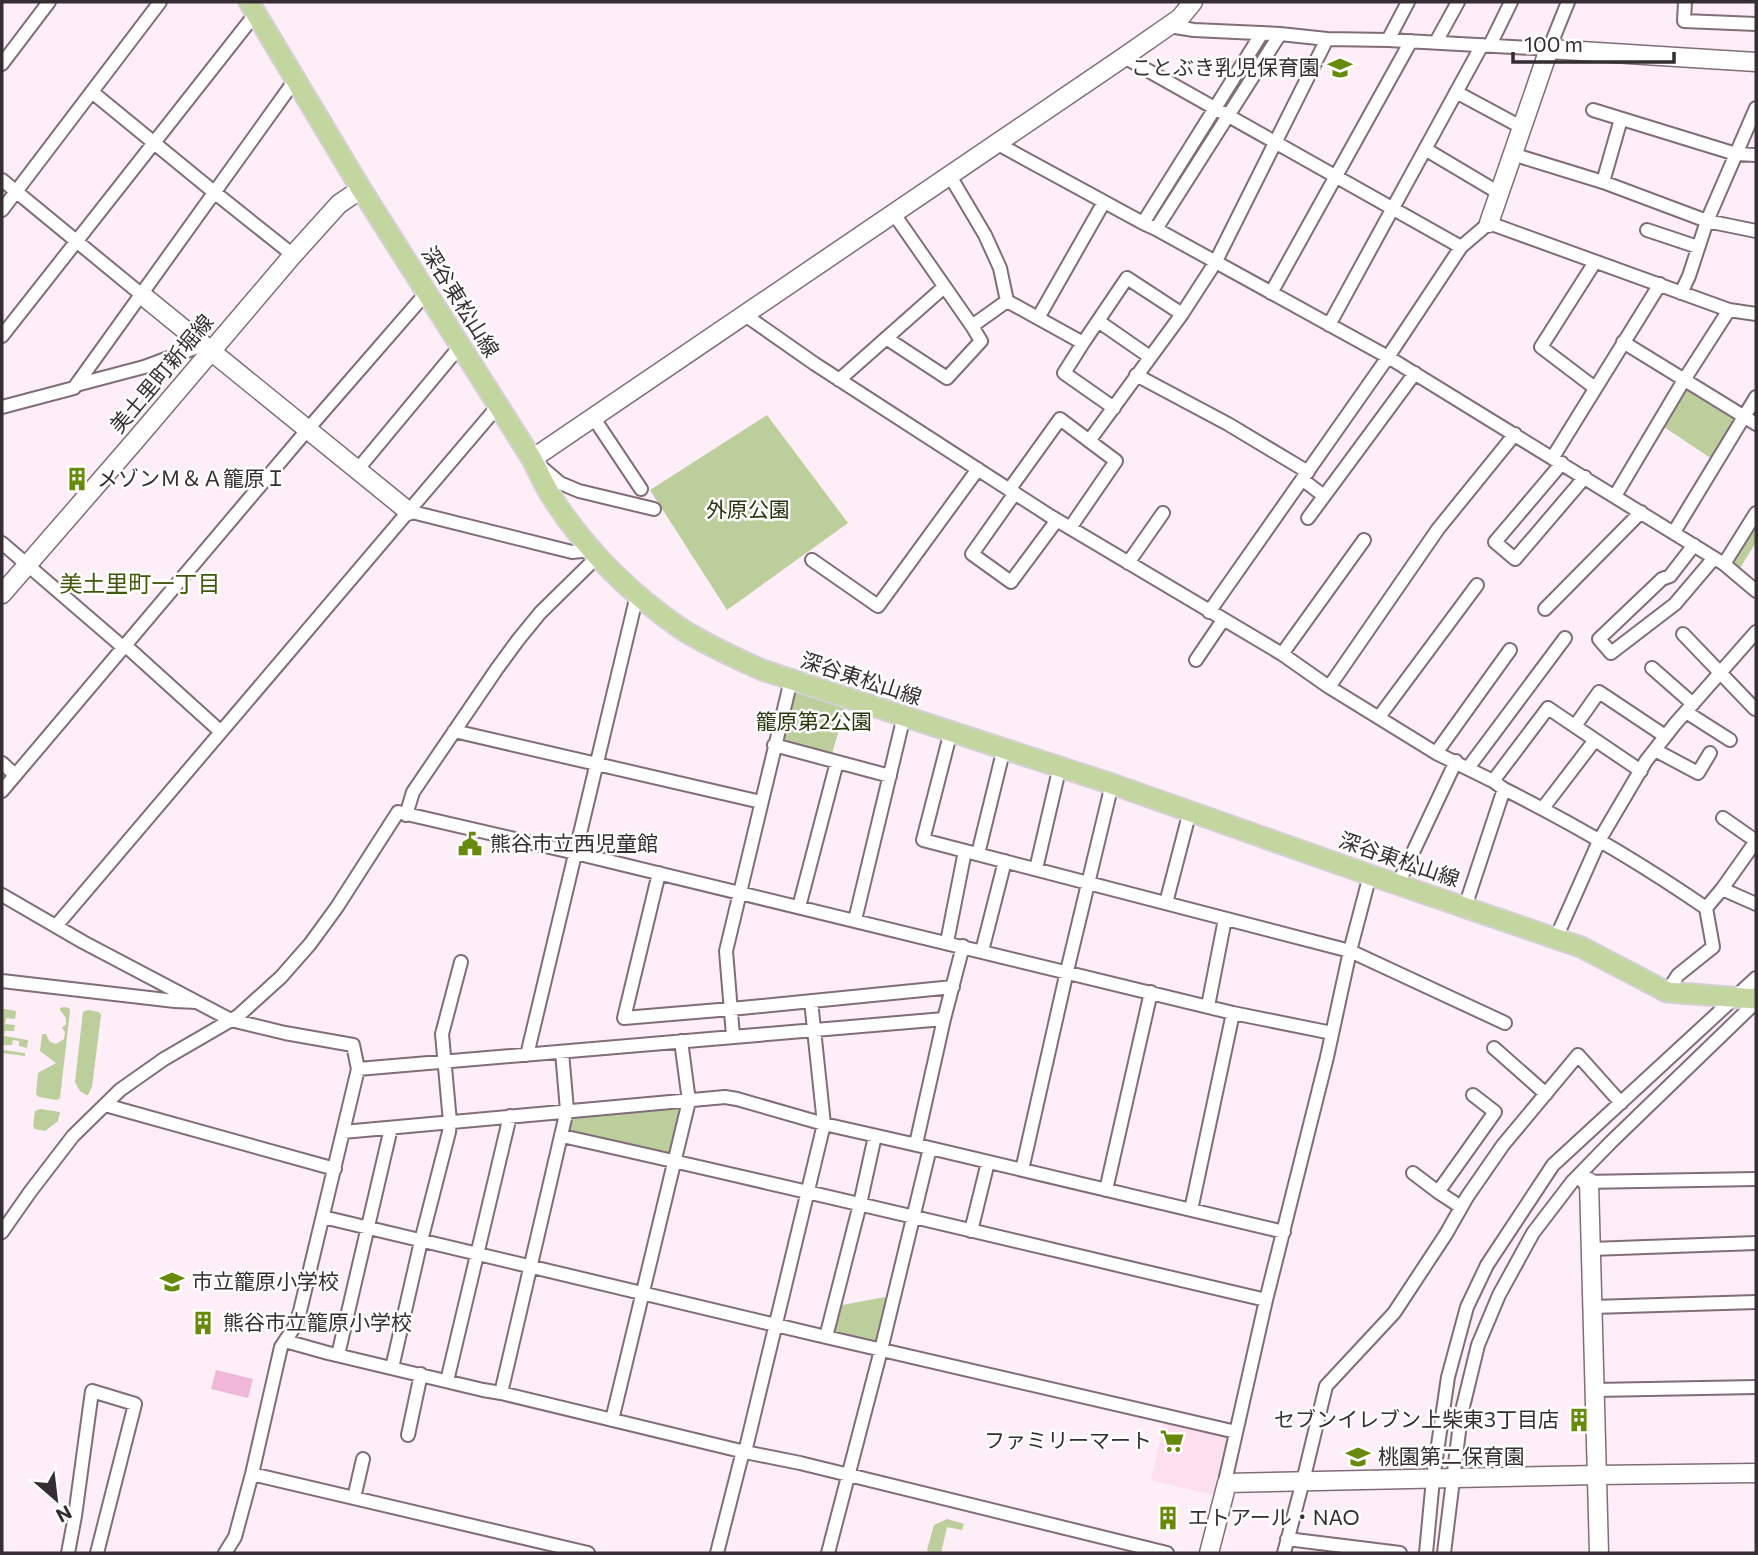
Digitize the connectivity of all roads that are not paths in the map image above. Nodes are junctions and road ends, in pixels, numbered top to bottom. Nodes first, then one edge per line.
1 (49, 2) edge
2 (160, 2) edge
3 (1193, 2) edge
4 (1408, 2) edge
5 (1458, 2) edge
6 (1511, 2) edge
7 (1568, 2) edge
8 (1685, 2) edge
9 (253, 7) edge
10 (1756, 24) edge
11 (1169, 26) junction
12 (1262, 33) junction
13 (1279, 34) junction
14 (1327, 39) junction
15 (1388, 40) junction
16 (1411, 41) junction
17 (1436, 42) junction
18 (1486, 45) junction
19 (1549, 49) junction
20 (4, 55) edge
21 (1124, 57) junction
22 (1756, 62) edge
23 (295, 80) junction
24 (92, 92) junction
25 (1456, 92) junction
26 (1215, 108) junction
27 (1756, 108) edge
28 (1593, 110) dead end
29 (1228, 116) junction
30 (1621, 119) junction
31 (1521, 127) junction
32 (154, 143) junction
33 (1276, 143) junction
34 (998, 144) junction
35 (1425, 149) junction
36 (1512, 154) junction
37 (1736, 154) junction
38 (1756, 155) edge
39 (950, 176) junction
40 (1336, 177) junction
41 (2, 180) edge
42 (1603, 182) junction
43 (361, 189) junction
44 (16, 192) junction
45 (214, 192) junction
46 (1499, 193) junction
47 (1104, 202) junction
48 (1392, 208) junction
49 (2, 210) edge
50 (894, 214) junction
51 (1707, 220) junction
52 (1143, 223) junction
53 (1489, 223) junction
54 (1156, 229) junction
55 (1647, 230) dead end
56 (1756, 231) edge
57 (76, 242) junction
58 (1461, 247) junction
59 (1698, 247) junction
60 (293, 255) junction
61 (1595, 262) junction
62 (1215, 263) junction
63 (1660, 284) junction
64 (944, 287) junction
65 (427, 292) junction
66 (1271, 293) junction
67 (1681, 293) junction
68 (142, 295) junction
69 (1007, 301) junction
70 (1729, 310) junction
71 (1182, 314) junction
72 (1756, 314) edge
73 (745, 315) junction
74 (1038, 318) junction
75 (1098, 321) junction
76 (1329, 325) junction
77 (972, 326) junction
78 (2, 336) edge
79 (886, 338) junction
80 (1623, 342) junction
81 (1083, 343) junction
82 (461, 345) junction
83 (207, 348) junction
84 (1150, 357) junction
85 (1388, 357) junction
86 (1415, 373) junction
87 (1136, 375) junction
88 (839, 380) junction
89 (1684, 380) junction
90 (76, 385) junction
91 (1595, 388) junction
92 (1756, 397) edge
93 (498, 406) junction
94 (2, 407) edge
95 (1114, 408) junction
96 (1743, 417) junction
97 (593, 418) junction
98 (1756, 424) edge
99 (309, 429) junction
100 (1515, 434) junction
101 (1089, 441) junction
102 (532, 459) junction
103 (1558, 460) junction
104 (358, 469) junction
105 (978, 469) junction
106 (1306, 476) junction
107 (1586, 477) junction
108 (642, 489) dead end
109 (1012, 492) junction
110 (1324, 496) junction
111 (1615, 496) junction
112 (654, 509) dead end
113 (408, 511) junction
114 (1641, 512) junction
115 (1163, 513) dead end
116 (1756, 513) edge
117 (1308, 519) dead end
118 (1057, 520) junction
119 (1070, 528) junction
120 (1674, 533) junction
121 (1364, 540) dead end
122 (2, 543) edge
123 (1693, 545) junction
124 (595, 553) junction
125 (812, 560) dead end
126 (1719, 561) junction
127 (1128, 563) junction
128 (27, 565) junction
129 (1477, 585) dead end
130 (1755, 588) edge
131 (2, 594) edge
132 (637, 595) junction
133 (1545, 609) dead end
134 (1209, 612) junction
135 (1223, 620) junction
136 (1756, 632) edge
137 (1683, 634) dead end
138 (1565, 638) dead end
139 (125, 647) junction
140 (1510, 650) dead end
141 (1282, 654) junction
142 (1196, 660) dead end
143 (1652, 668) dead end
144 (1719, 674) junction
145 (791, 680) junction
146 (1329, 687) junction
147 (1689, 708) junction
148 (1755, 709) edge
149 (904, 716) junction
150 (1379, 717) junction
151 (1575, 726) junction
152 (454, 731) junction
153 (951, 731) junction
154 (220, 732) junction
155 (1665, 736) junction
156 (1595, 740) junction
157 (1730, 740) dead end
158 (774, 745) junction
159 (1004, 748) junction
160 (1655, 750) junction
161 (1436, 753) junction
162 (1710, 753) dead end
163 (1456, 761) junction
164 (837, 762) junction
165 (2, 763) edge
166 (596, 764) junction
167 (1060, 766) junction
168 (1468, 768) junction
169 (1640, 771) junction
170 (15, 775) junction
171 (890, 776) junction
172 (1493, 781) junction
173 (1112, 784) junction
174 (1504, 789) junction
175 (2, 791) edge
176 (761, 802) junction
177 (1543, 808) junction
178 (1190, 811) junction
179 (406, 815) junction
180 (1723, 818) dead end
181 (1600, 839) junction
182 (1756, 841) edge
183 (971, 853) junction
184 (575, 854) junction
185 (1005, 861) junction
186 (1036, 869) junction
187 (659, 873) junction
188 (1370, 875) junction
189 (1088, 883) junction
190 (1398, 884) junction
191 (1722, 889) junction
192 (740, 893) junction
193 (2, 895) edge
194 (1166, 903) junction
195 (1756, 904) edge
196 (799, 907) junction
197 (1465, 907) junction
198 (1706, 908) junction
199 (1226, 919) junction
200 (855, 920) junction
201 (56, 926) junction
202 (1556, 938) junction
203 (947, 942) junction
204 (964, 946) junction
205 (982, 951) junction
206 (1350, 951) junction
207 (461, 962) dead end
208 (1067, 971) junction
209 (1756, 978) edge
210 (2, 981) edge
211 (953, 987) junction
212 (1151, 992) junction
213 (1667, 992) junction
214 (176, 996) junction
215 (1735, 998) junction
216 (811, 1001) junction
217 (1756, 1001) edge
218 (1208, 1006) junction
219 (731, 1009) junction
220 (1233, 1013) junction
221 (944, 1018) junction
222 (231, 1020) junction
223 (1505, 1023) dead end
224 (815, 1029) junction
225 (1332, 1032) junction
226 (733, 1036) junction
227 (681, 1041) junction
228 (1494, 1048) dead end
229 (562, 1052) junction
230 (527, 1055) junction
231 (444, 1062) junction
232 (358, 1069) junction
233 (1546, 1094) junction
234 (1474, 1095) dead end
235 (689, 1101) junction
236 (1621, 1103) junction
237 (105, 1105) junction
238 (567, 1111) junction
239 (510, 1116) junction
240 (450, 1122) junction
241 (824, 1124) junction
242 (391, 1128) junction
243 (343, 1132) junction
244 (562, 1136) junction
245 (875, 1136) junction
246 (916, 1144) junction
247 (930, 1148) junction
248 (673, 1160) junction
249 (988, 1162) junction
250 (335, 1169) junction
251 (1022, 1170) junction
252 (1413, 1173) dead end
253 (1756, 1179) edge
254 (1581, 1182) junction
255 (1106, 1190) junction
256 (808, 1191) junction
257 (1438, 1192) junction
258 (860, 1204) junction
259 (1461, 1207) junction
260 (1191, 1210) junction
261 (323, 1217) junction
262 (914, 1218) junction
263 (368, 1228) junction
264 (971, 1231) junction
265 (2, 1232) edge
266 (1284, 1232) junction
267 (421, 1241) junction
268 (1756, 1243) edge
269 (1591, 1249) junction
270 (477, 1254) junction
271 (531, 1267) junction
272 (643, 1293) junction
273 (1266, 1300) junction
274 (1756, 1302) edge
275 (1592, 1307) junction
276 (776, 1325) junction
277 (826, 1337) junction
278 (285, 1341) junction
279 (881, 1349) junction
280 (338, 1355) junction
281 (392, 1368) junction
282 (421, 1374) junction
283 (447, 1381) junction
284 (1756, 1387) edge
285 (1595, 1390) junction
286 (501, 1393) junction
287 (612, 1420) junction
288 (1236, 1432) junction
289 (408, 1435) dead end
290 (744, 1452) junction
291 (363, 1459) dead end
292 (1756, 1473) edge
293 (252, 1474) junction
294 (849, 1475) junction
295 (1597, 1475) junction
296 (1433, 1479) junction
297 (1453, 1479) junction
298 (1303, 1481) junction
299 (1227, 1483) junction
300 (354, 1498) junction
301 (1287, 1539) junction
302 (68, 1553) edge
303 (97, 1553) edge
304 (226, 1553) edge
305 (585, 1553) edge
306 (717, 1553) edge
307 (828, 1553) edge
308 (1167, 1553) edge
309 (1209, 1553) edge
310 (1284, 1553) edge
311 (1400, 1553) edge
312 (1426, 1553) edge
313 (1444, 1553) edge
314 (1599, 1553) edge

1 - 20 street
2 - 24 street
3 - 11 street
4 - 15 street
5 - 17 street
6 - 18 street
7 - 19 street
8 - 10 street
9 - 23 main road, 深谷東松山線
9 - 32 street
11 - 12 street
11 - 21 street
12 - 13 street
12 - 26 street
13 - 14 street
13 - 29 street
14 - 15 street
14 - 33 street
15 - 16 street
16 - 17 street
16 - 40 street
17 - 18 street
18 - 19 street
18 - 25 street
19 - 22 street
19 - 31 street
21 - 26 street
21 - 34 street
23 - 43 main road, 深谷東松山線
23 - 45 street
24 - 32 street
24 - 44 street
25 - 31 street
25 - 35 street
26 - 29 street
26 - 52 street
27 - 37 street
28 - 30 street
29 - 33 street
29 - 54 street
30 - 37 street
30 - 42 street
31 - 36 street
32 - 45 street
32 - 57 street
33 - 40 street
33 - 62 street
34 - 39 street
34 - 47 street
35 - 46 street
35 - 48 street
36 - 42 street
36 - 46 street
37 - 38 street
37 - 51 street
39 - 50 street
39 - 69 street
40 - 48 street
40 - 66 street
41 - 44 street
42 - 51 street
43 - 60 street, 美土里町新堀線
43 - 65 main road, 深谷東松山線
44 - 49 street
44 - 57 street
45 - 60 street
45 - 68 street
46 - 53 street
47 - 52 street
47 - 74 street
48 - 58 street
48 - 76 street
50 - 64 street
50 - 73 street
51 - 56 street
51 - 59 street
52 - 54 street
53 - 58 street
53 - 61 street
54 - 62 street
55 - 59 street
57 - 68 street
57 - 78 street
58 - 85 street
59 - 67 street
60 - 83 street, 美土里町新堀線
61 - 63 street
61 - 91 street
62 - 66 street
62 - 71 street
63 - 67 street
63 - 80 street
64 - 77 street
64 - 79 street
65 - 82 main road, 深谷東松山線
65 - 99 street
66 - 76 street
67 - 70 street
68 - 83 street
68 - 90 street
69 - 74 street
69 - 77 street
70 - 72 street
70 - 89 street
71 - 75 street
71 - 84 street
73 - 88 street
73 - 97 street
74 - 81 street
75 - 81 street
75 - 84 street
76 - 85 street
77 - 79 street
79 - 88 street
80 - 89 street
80 - 91 street
81 - 95 street
82 - 93 main road, 深谷東松山線
82 - 104 street
83 - 90 street
83 - 99 street
83 - 128 street, 美土里町新堀線
84 - 87 street
85 - 86 street
85 - 106 street
86 - 100 street
86 - 110 street
87 - 95 street
87 - 106 street
88 - 105 street
89 - 96 street
89 - 111 street
90 - 94 street
91 - 103 street
92 - 96 street
93 - 102 main road, 深谷東松山線
93 - 113 street
95 - 101 street
96 - 98 street
96 - 120 street
97 - 102 street
97 - 108 street
99 - 104 street
99 - 139 street
100 - 103 street
100 - 146 street
101 - 109 street
101 - 119 street
102 - 112 street
102 - 124 main road, 深谷東松山線
103 - 107 street
103 - 107 street
104 - 113 street
105 - 109 street
105 - 125 street
106 - 110 street
106 - 134 street
107 - 111 street
109 - 118 street
109 - 118 street
110 - 117 street
111 - 114 street
113 - 124 street
113 - 154 street
114 - 120 street
114 - 133 street
115 - 127 street
116 - 126 street
118 - 119 street
119 - 127 street
120 - 123 street
121 - 141 street
122 - 128 street
123 - 126 street
123 - 126 street
124 - 132 main road, 深谷東松山線
124 - 152 street
126 - 130 street
127 - 134 street
128 - 131 street, 美土里町新堀線
128 - 139 street
129 - 150 street
132 - 145 main road, 深谷東松山線
132 - 166 street
134 - 135 street
135 - 141 street
135 - 142 street
136 - 144 street
137 - 144 street
138 - 168 street
139 - 154 street
139 - 170 street
140 - 161 street
141 - 146 street
143 - 147 street
144 - 147 street
144 - 148 street
145 - 149 main road, 深谷東松山線
145 - 158 street
146 - 150 street
147 - 155 street
147 - 157 street
149 - 153 main road, 深谷東松山線
149 - 171 street
150 - 161 street
151 - 155 street
151 - 156 street
151 - 172 street
152 - 166 street
152 - 179 street
153 - 159 main road, 深谷東松山線
153 - 183 street
154 - 201 street
155 - 160 street
156 - 169 street
156 - 177 street
158 - 164 street
158 - 176 street
159 - 167 main road, 深谷東松山線
159 - 183 street
160 - 162 street
160 - 169 street
161 - 163 street
163 - 168 street
163 - 190 street
164 - 171 street
164 - 196 street
165 - 170 street
166 - 176 street
166 - 184 street
167 - 173 main road, 深谷東松山線
167 - 186 street
168 - 172 street
169 - 181 street
170 - 175 street
171 - 200 street
172 - 174 street
173 - 178 main road, 深谷東松山線
173 - 189 street
174 - 177 street
174 - 197 street
176 - 192 street
177 - 181 street
178 - 188 main road, 深谷東松山線
178 - 194 street
179 - 184 street
179 - 222 street
180 - 182 street
181 - 198 street
181 - 202 street
182 - 191 street
183 - 185 street
183 - 203 street
184 - 187 street
184 - 230 street
185 - 186 street
185 - 205 street
186 - 189 street
187 - 192 street
187 - 219 street
188 - 190 main road, 深谷東松山線
188 - 206 street
189 - 194 street
189 - 208 street
190 - 197 main road, 深谷東松山線
191 - 195 street
191 - 198 street
192 - 196 street
192 - 219 street
193 - 201 street
194 - 199 street
196 - 200 street
197 - 202 main road, 深谷東松山線
198 - 213 street
199 - 206 street
199 - 218 street
200 - 203 street
201 - 214 street
202 - 213 main road, 深谷東松山線
203 - 204 street
204 - 205 street
204 - 211 street
205 - 208 street
206 - 223 street
206 - 225 street
207 - 231 street
208 - 212 street
208 - 251 street
209 - 215 street
210 - 214 street
211 - 216 street
211 - 221 street
212 - 218 street
212 - 255 street
213 - 215 main road, 深谷東松山線
214 - 222 street
215 - 217 main road, 深谷東松山線
215 - 236 street
216 - 219 street
216 - 224 street
217 - 254 street
218 - 220 street
219 - 226 street
220 - 225 street
220 - 260 street
221 - 224 street
221 - 246 street
222 - 232 street
222 - 237 street
224 - 226 street
224 - 241 street
225 - 266 street
226 - 227 street
227 - 229 street
227 - 235 street
228 - 233 street
229 - 230 street
229 - 238 street
230 - 231 street
231 - 232 street
231 - 240 street
232 - 243 street
233 - 236 street
233 - 259 street
234 - 257 street
235 - 238 street
235 - 241 street
235 - 248 street
236 - 296 street
237 - 250 street
237 - 265 street
238 - 239 street
238 - 244 street
239 - 240 street
239 - 270 street
240 - 242 street
240 - 267 street
241 - 245 street
241 - 256 street
242 - 243 street
242 - 263 street
243 - 250 street
244 - 248 street
244 - 271 street
245 - 246 street
245 - 258 street
246 - 247 street
247 - 249 street
247 - 262 street
248 - 256 street
248 - 272 street
249 - 251 street
249 - 264 street
250 - 261 street
251 - 255 street
252 - 257 street
253 - 254 street
254 - 269 street
254 - 297 street
255 - 260 street
256 - 258 street
256 - 276 street
257 - 259 street
258 - 262 street
258 - 277 street
259 - 298 street
260 - 266 street
261 - 263 street
261 - 278 street
262 - 264 street
262 - 279 street
263 - 267 street
263 - 280 street
264 - 273 street
266 - 273 street
267 - 270 street
267 - 281 street
268 - 269 street
269 - 275 street
270 - 271 street
270 - 283 street
271 - 272 street
271 - 286 street
272 - 276 street
272 - 287 street
273 - 288 street
274 - 275 street
275 - 285 street
276 - 277 street
276 - 290 street
277 - 279 street
278 - 280 street
278 - 293 street
279 - 288 street
279 - 294 street
280 - 281 street
281 - 282 street
282 - 283 street
282 - 289 street
283 - 286 street
284 - 285 street
285 - 295 street
286 - 287 street
287 - 290 street
288 - 299 street
290 - 294 street
290 - 306 street
291 - 300 street
292 - 295 street
293 - 300 street
293 - 304 street
294 - 307 street
294 - 308 street
295 - 297 street
295 - 314 street
296 - 297 street
296 - 298 street
296 - 312 street
297 - 313 street
298 - 299 street
298 - 301 street
299 - 309 street
300 - 305 street
301 - 310 street
301 - 311 street
302 - 303 street

